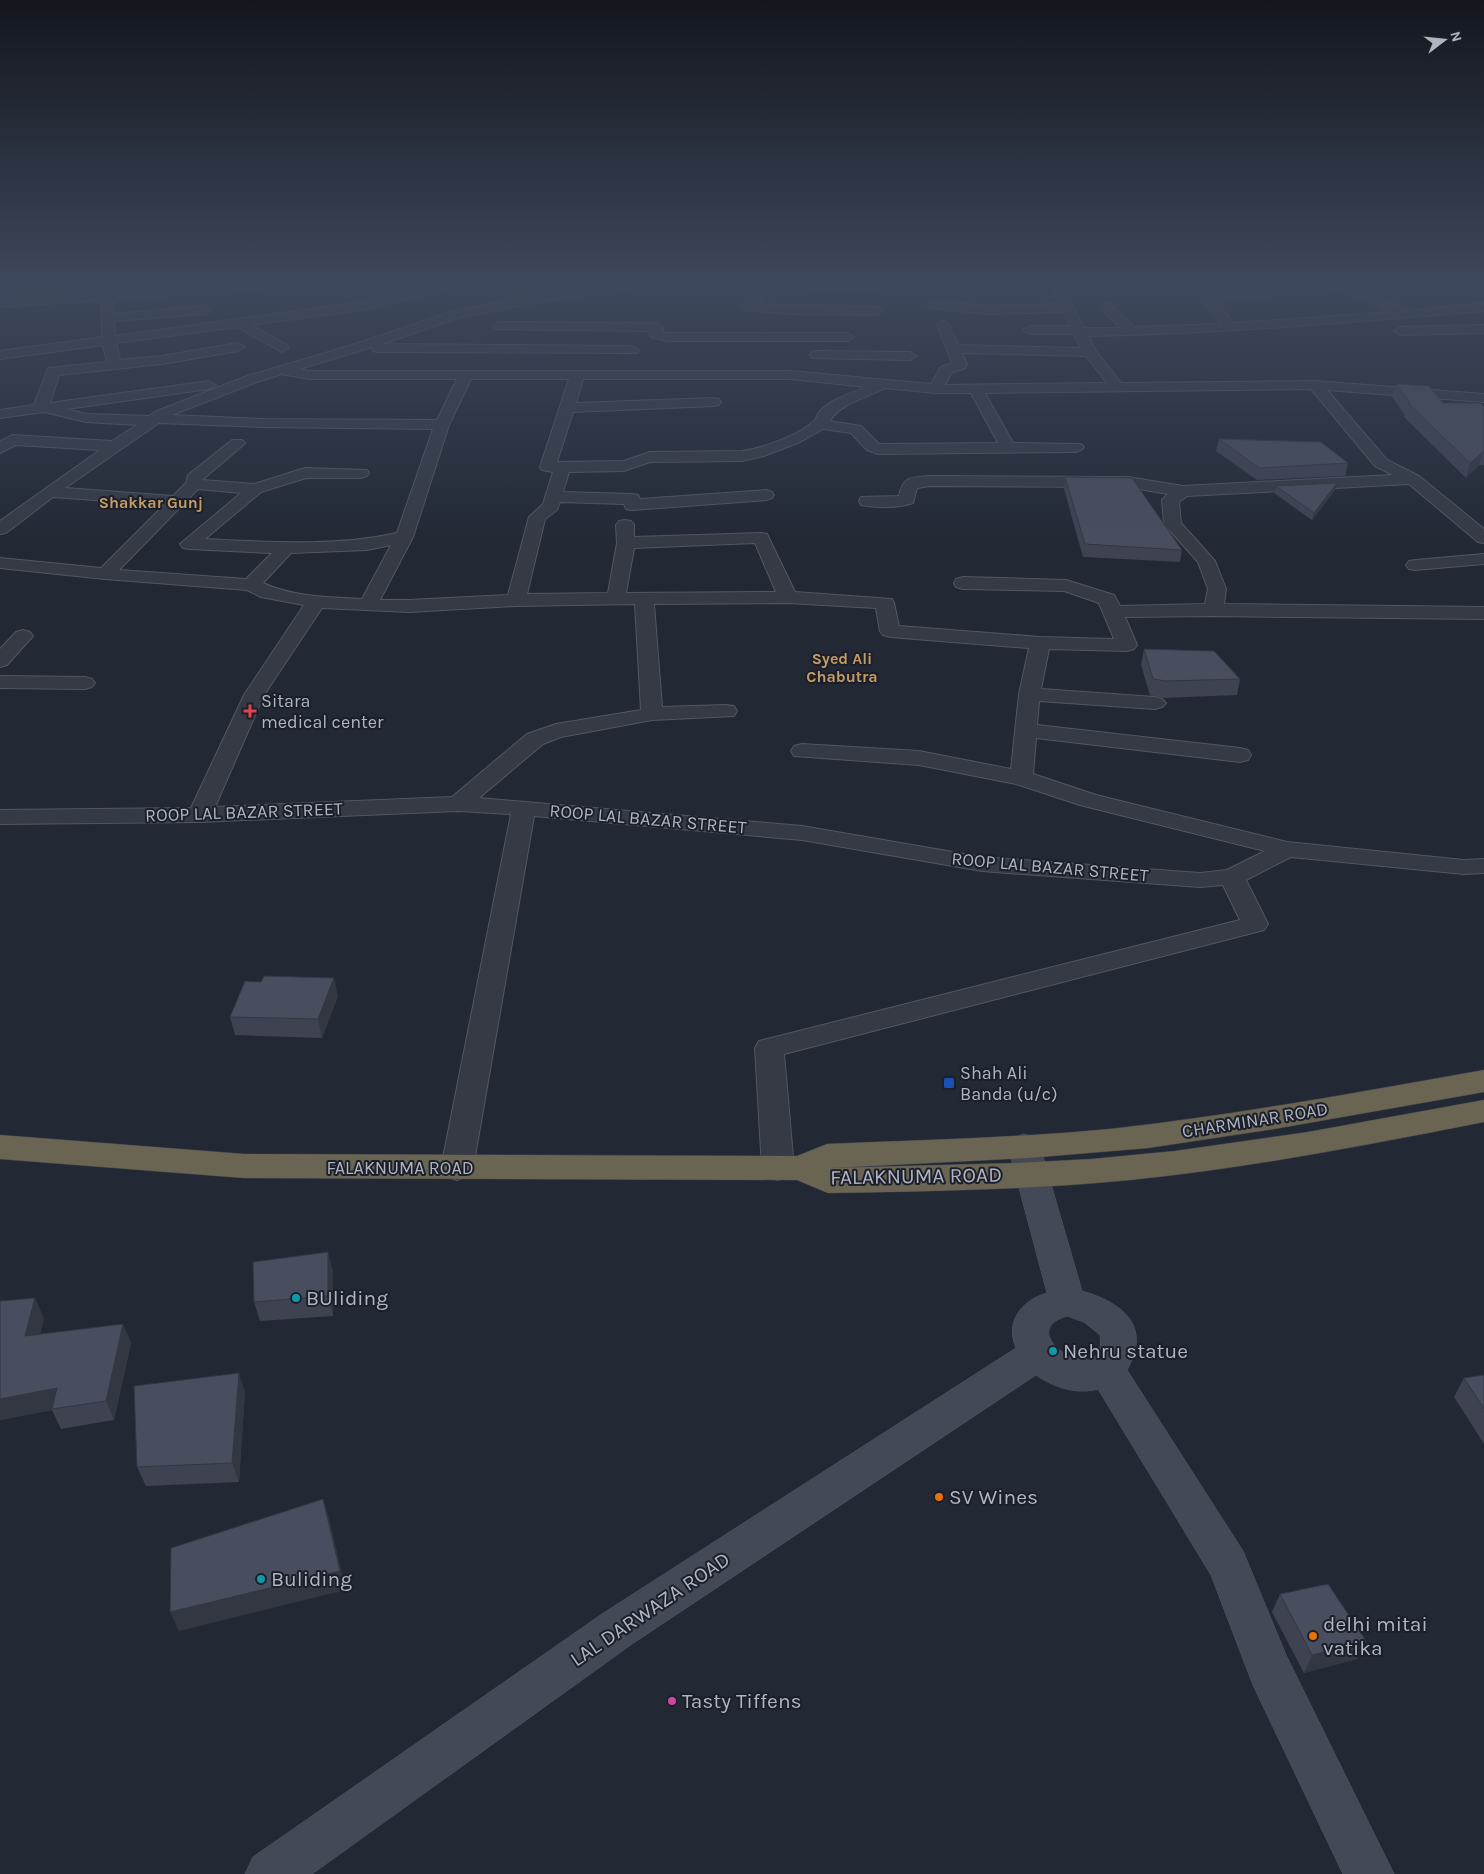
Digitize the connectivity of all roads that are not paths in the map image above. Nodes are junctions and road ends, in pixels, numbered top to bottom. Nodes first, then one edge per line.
1 (53, 372) edge
2 (274, 372) edge
3 (299, 372) edge
4 (604, 372) edge
5 (836, 372) edge
6 (945, 372) edge
7 (1106, 372) edge
8 (553, 374) joint
9 (578, 374) junction
10 (466, 375) junction
11 (252, 379) junction
12 (883, 385) junction
13 (1315, 385) junction
14 (1117, 387) junction
15 (935, 388) junction
16 (976, 388) junction
17 (1484, 398) edge
18 (714, 402) dead end
19 (42, 406) junction
20 (278, 407) dead end
21 (566, 408) junction
22 (0, 414) edge
23 (153, 420) junction
24 (262, 423) junction
25 (821, 424) junction
26 (442, 425) junction
27 (237, 443) dead end
28 (115, 446) junction
29 (1008, 447) junction
30 (1076, 447) dead end
31 (0, 448) edge
32 (633, 465) junction
33 (562, 467) junction
34 (361, 473) dead end
35 (1413, 479) junction
36 (194, 484) junction
37 (255, 490) junction
38 (1183, 491) junction
39 (49, 492) junction
40 (766, 495) dead end
41 (553, 498) junction
42 (176, 501) junction
43 (867, 501) dead end
44 (650, 504) junction
45 (625, 525) dead end
46 (0, 529) edge
47 (404, 537) junction
48 (1484, 538) edge
49 (626, 544) junction
50 (286, 548) junction
51 (1484, 559) edge
52 (0, 563) edge
53 (1416, 564) dead end
54 (105, 574) junction
55 (963, 583) dead end
56 (251, 585) junction
57 (788, 597) junction
58 (616, 598) junction
59 (644, 599) junction
60 (516, 600) junction
61 (316, 602) junction
62 (368, 605) junction
63 (1213, 610) junction
64 (1114, 612) junction
65 (1484, 613) edge
66 (23, 636) dead end
67 (1040, 643) junction
68 (0, 661) edge
69 (0, 682) edge
70 (85, 683) dead end
71 (1029, 694) junction
72 (1155, 703) dead end
73 (726, 711) dead end
74 (652, 714) junction
75 (1025, 730) junction
76 (802, 751) dead end
77 (1240, 754) dead end
78 (1021, 778) junction
79 (458, 804) junction
80 (524, 808) junction
81 (200, 815) junction
82 (0, 817) edge
83 (1288, 850) junction
84 (1484, 866) edge
85 (1232, 877) junction
86 (1484, 1081) edge
87 (1484, 1110) edge
88 (0, 1147) edge
89 (1028, 1160) junction
90 (457, 1168) junction
91 (789, 1168) junction
92 (1067, 1302) junction
93 (1038, 1354) junction
94 (1106, 1369) junction
95 (270, 1874) edge
96 (1369, 1874) edge

1 - 19 street
2 - 11 street
3 - 10 street
4 - 9 street
5 - 12 street
6 - 15 street
7 - 14 street
8 - 9 street
8 - 10 street
9 - 21 street
10 - 26 street
11 - 19 street
11 - 23 street
12 - 15 street
12 - 25 street
13 - 14 street
13 - 17 street
13 - 35 street
14 - 16 street
15 - 16 street
16 - 29 street
18 - 21 street
19 - 22 street
19 - 23 street
20 - 24 street
21 - 33 street
23 - 24 street
23 - 28 street
24 - 26 street
25 - 29 street
25 - 32 street
26 - 47 street
27 - 36 street
28 - 31 street
28 - 39 street
29 - 30 street
32 - 33 street
32 - 44 street
33 - 41 street
34 - 37 street
35 - 38 street
35 - 48 street
36 - 37 street
36 - 42 street
37 - 50 street
38 - 43 street
38 - 63 street
39 - 42 street
39 - 46 street
40 - 44 street
41 - 44 street
41 - 60 street
42 - 54 street
45 - 49 street
47 - 50 street
47 - 62 street
49 - 57 street
49 - 58 street
50 - 56 street
51 - 53 street
52 - 54 street
54 - 56 street
55 - 64 street
56 - 61 street
57 - 59 street
57 - 67 street
58 - 59 street
58 - 60 street
59 - 74 street
60 - 62 street
61 - 62 street
61 - 81 street
63 - 64 street
63 - 65 street
64 - 67 street
66 - 68 street
67 - 71 street
69 - 70 street
71 - 72 street
71 - 75 street
73 - 74 street
74 - 79 street
75 - 77 street
75 - 78 street
76 - 78 street
78 - 83 street
79 - 80 street, ROOP LAL BAZAR STREET
79 - 81 street, ROOP LAL BAZAR STREET
80 - 85 street, ROOP LAL BAZAR STREET
80 - 90 street
81 - 82 street, ROOP LAL BAZAR STREET
83 - 84 street
83 - 85 street, ROOP LAL BAZAR STREET
85 - 91 street
86 - 89 highway, CHARMINAR ROAD
87 - 89 highway, CHARMINAR ROAD
88 - 90 highway, FALAKNUMA ROAD
89 - 91 highway, FALAKNUMA ROAD
89 - 92 main road
90 - 91 highway, FALAKNUMA ROAD
92 - 93 main road
92 - 94 main road
93 - 94 main road
93 - 95 main road, LAL DARWAZA ROAD
94 - 96 main road

